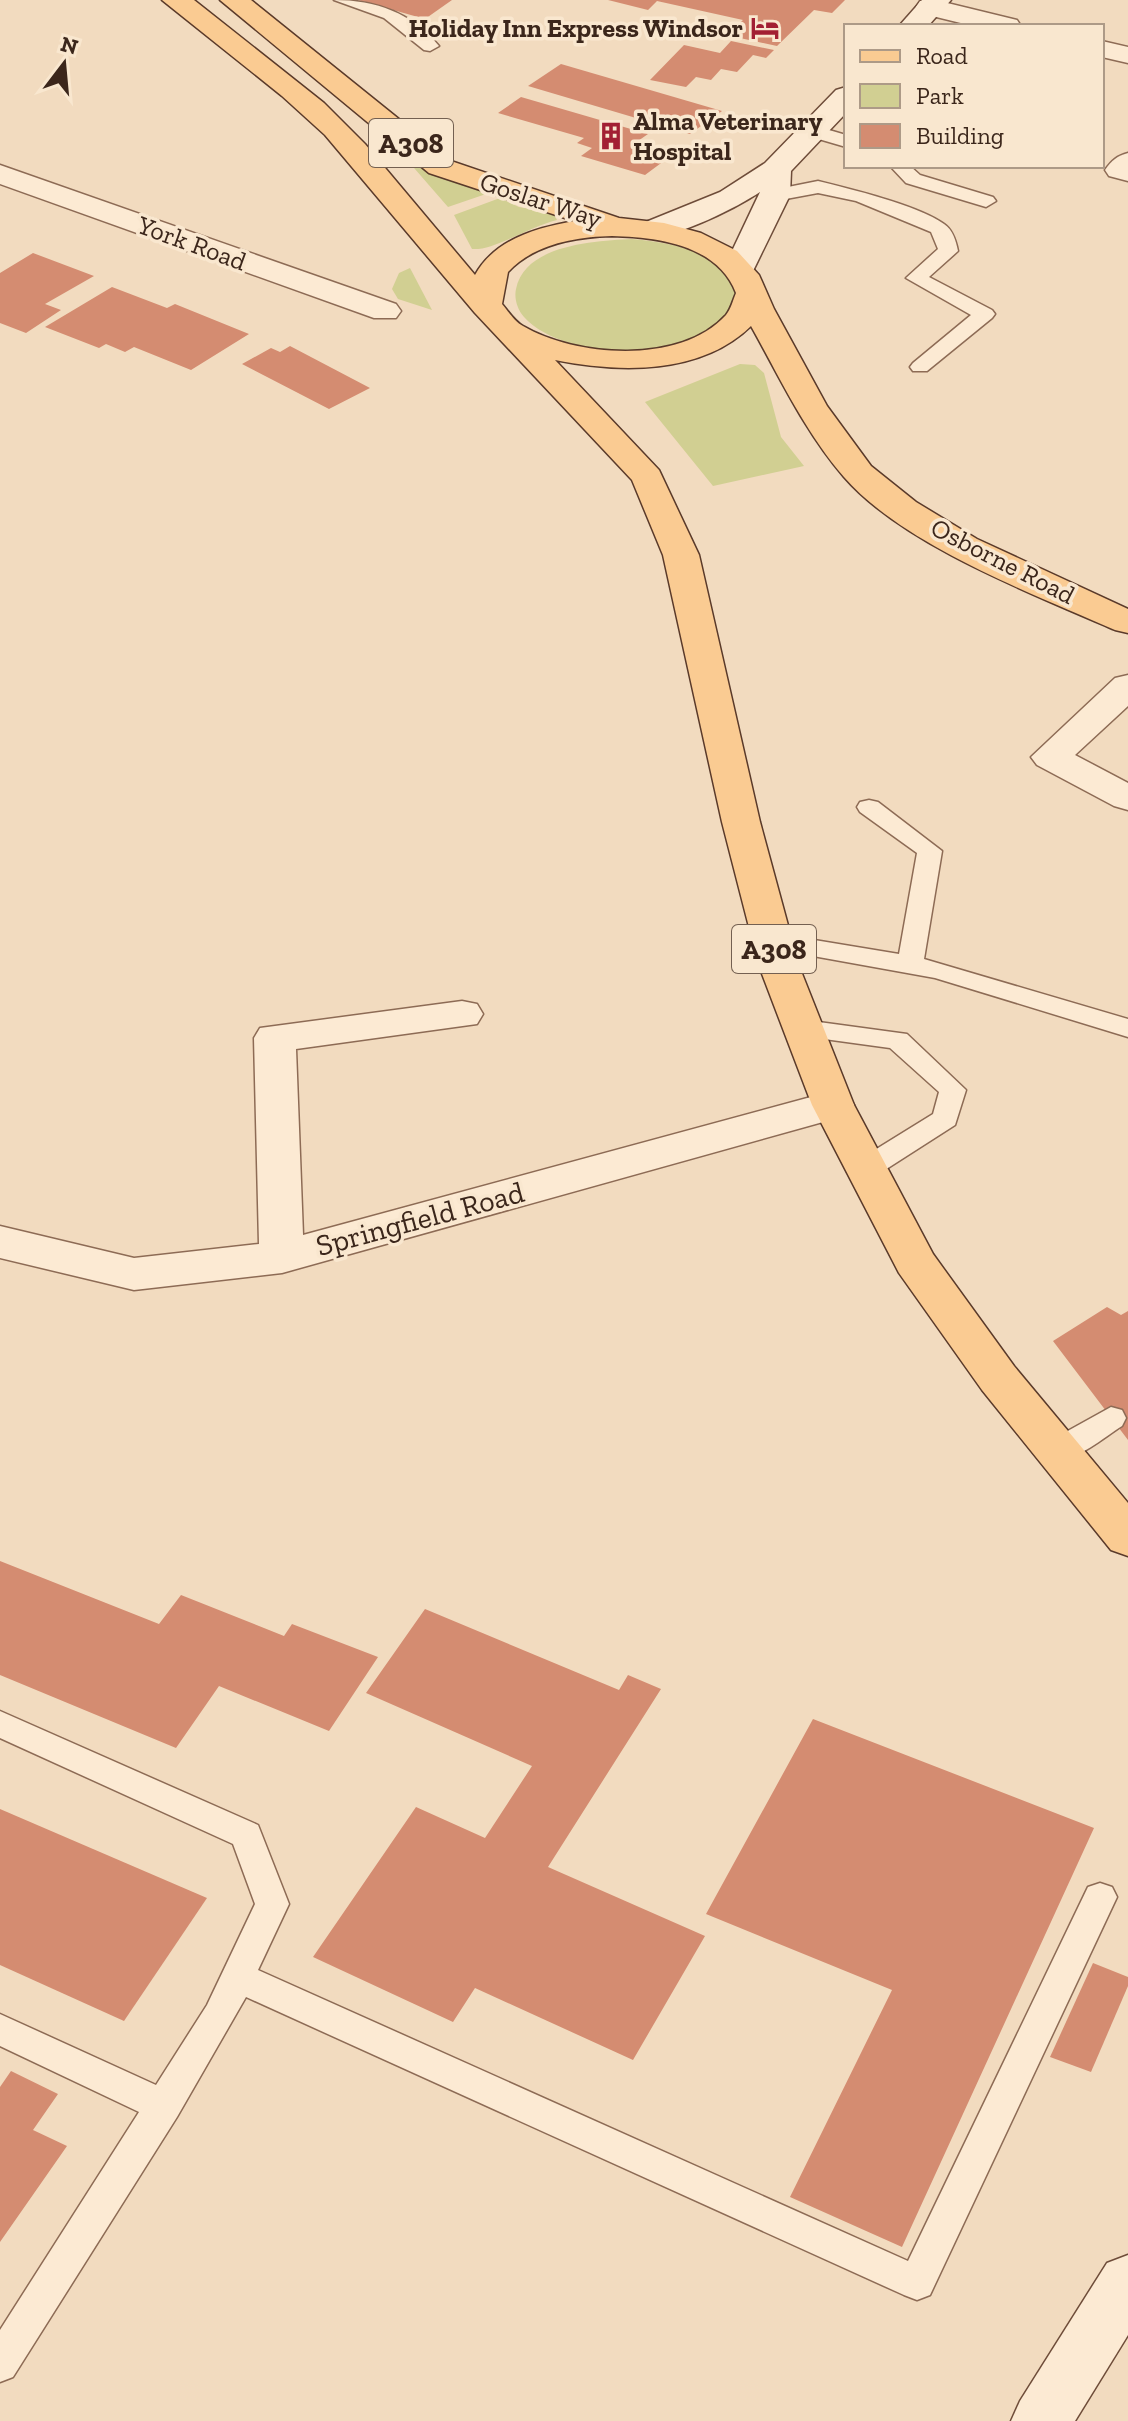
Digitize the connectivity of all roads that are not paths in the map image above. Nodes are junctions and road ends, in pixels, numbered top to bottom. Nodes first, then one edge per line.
1 (176, 0) edge
2 (234, 0) edge
3 (343, 0) edge
4 (927, 11) edge
5 (996, 24) edge
6 (430, 46) dead end
7 (1104, 49) edge
8 (1128, 55) edge
9 (844, 98) edge
10 (812, 131) junction
11 (844, 140) edge
12 (1128, 162) edge
13 (901, 168) edge
14 (1128, 172) edge
15 (0, 174) edge
16 (776, 182) junction
17 (986, 201) dead end
18 (636, 228) junction
19 (746, 281) junction
20 (385, 311) dead end
21 (497, 318) junction
22 (920, 367) dead end
23 (1124, 615) edge
24 (1128, 686) edge
25 (1128, 798) edge
26 (869, 807) dead end
27 (772, 941) junction
28 (910, 964) junction
29 (462, 1014) dead end
30 (1128, 1028) edge
31 (804, 1029) junction
32 (833, 1105) junction
33 (867, 1168) junction
34 (0, 1242) edge
35 (282, 1257) junction
36 (1111, 1418) dead end
37 (1057, 1451) junction
38 (1128, 1537) edge
39 (0, 1724) edge
40 (1100, 1897) dead end
41 (238, 1977) junction
42 (0, 2029) edge
43 (164, 2106) junction
44 (1128, 2282) edge
45 (0, 2364) edge
46 (1041, 2421) edge

1 - 21 main road, A308
2 - 18 main road, Goslar Way / A308
3 - 6 lane
4 - 5 street
7 - 8 street
9 - 10 street
10 - 11 lane
10 - 16 street
12 - 14 street
13 - 17 lane
15 - 20 street, York Road
16 - 18 street
16 - 19 street
16 - 22 lane
18 - 19 main road, A308
18 - 21 main road, A308
19 - 21 main road, A308
19 - 23 main road, Osborne Road / A308
21 - 27 main road, A308
24 - 25 street
26 - 28 lane
27 - 28 lane
27 - 31 main road, A308
28 - 30 lane
29 - 35 street
31 - 32 main road, A308
31 - 33 lane
32 - 33 main road, A308
32 - 35 street, Springfield Road
33 - 37 main road, A308
34 - 35 street, Springfield Road
36 - 37 lane
37 - 38 main road, A308
39 - 41 lane
40 - 41 lane
41 - 43 lane
42 - 43 lane
43 - 45 lane
44 - 46 street

